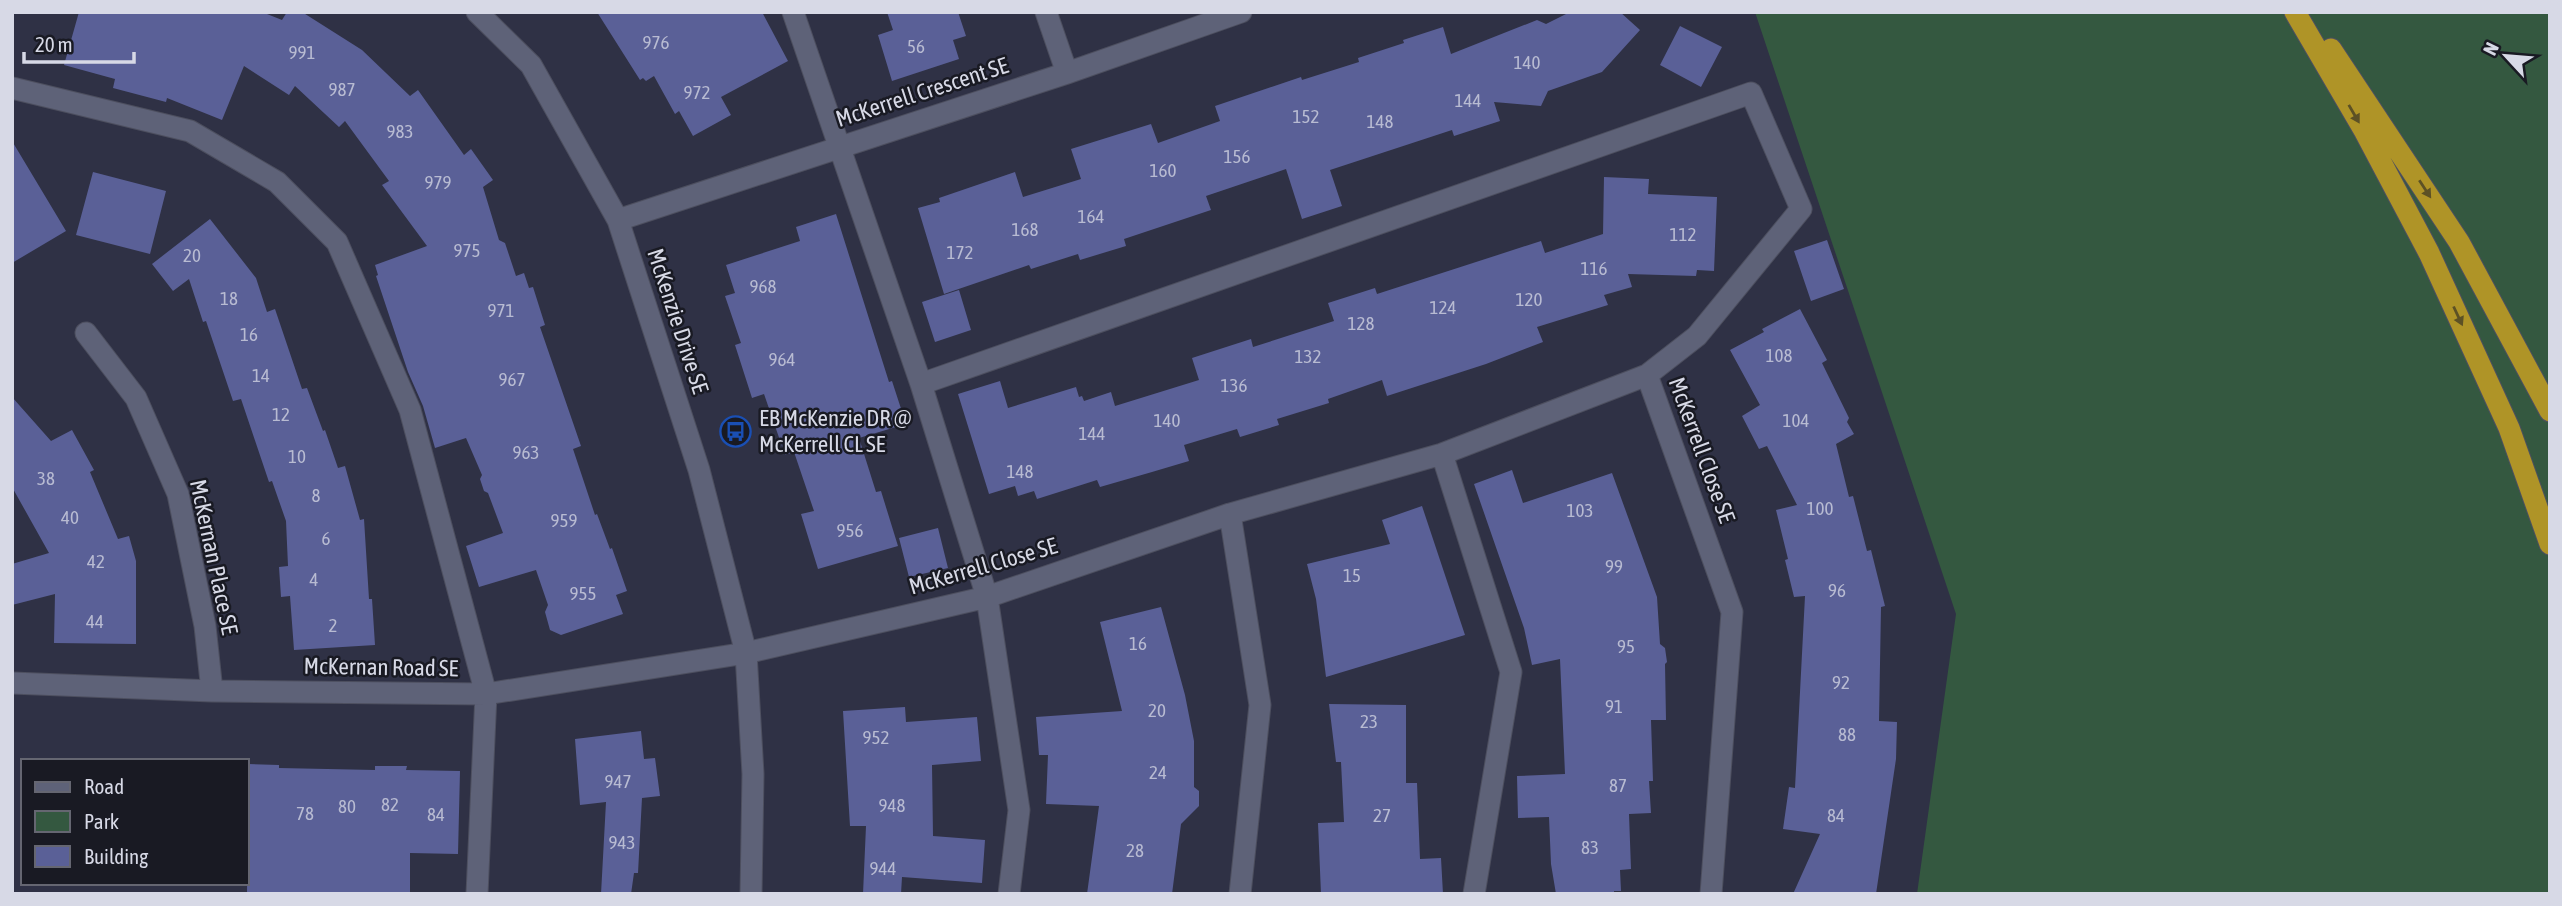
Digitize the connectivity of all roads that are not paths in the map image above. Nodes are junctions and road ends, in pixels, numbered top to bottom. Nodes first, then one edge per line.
1 (477, 12) edge
2 (793, 12) edge
3 (1046, 12) edge
4 (1241, 12) edge
5 (2295, 12) edge
6 (2301, 12) edge
7 (1067, 73) junction
8 (12, 88) edge
9 (838, 147) junction
10 (618, 220) junction
11 (86, 333) dead end
12 (1647, 375) junction
13 (921, 384) junction
14 (2550, 411) edge
15 (1442, 454) junction
16 (1230, 514) junction
17 (2550, 544) edge
18 (988, 597) junction
19 (746, 653) junction
20 (12, 683) edge
21 (212, 691) junction
22 (486, 694) junction
23 (477, 894) edge
24 (751, 894) edge
25 (1009, 894) edge
26 (1240, 894) edge
27 (1474, 894) edge
28 (1711, 894) edge

1 - 10 street, McKenzie Drive SE
2 - 9 street
3 - 7 street
4 - 7 street, McKerrell Crescent SE
5 -> 17 highway
6 -> 14 highway
7 - 9 street, McKerrell Crescent SE
8 - 22 street
9 - 10 street, McKerrell Crescent SE
9 - 13 street
10 - 19 street, McKenzie Drive SE
11 - 21 street, McKernan Place SE
12 - 13 street
12 - 15 street, McKerrell Close SE
12 - 28 street, McKerrell Close SE
13 - 18 street
15 - 16 street, McKerrell Close SE
15 - 27 street
16 - 18 street, McKerrell Close SE
16 - 26 street
18 - 19 street, McKerrell Close SE
18 - 25 street
19 - 22 street, McKernan Road SE
19 - 24 street, McKenzie Drive SE
20 - 21 street, McKernan Road SE
21 - 22 street, McKernan Road SE
22 - 23 street

